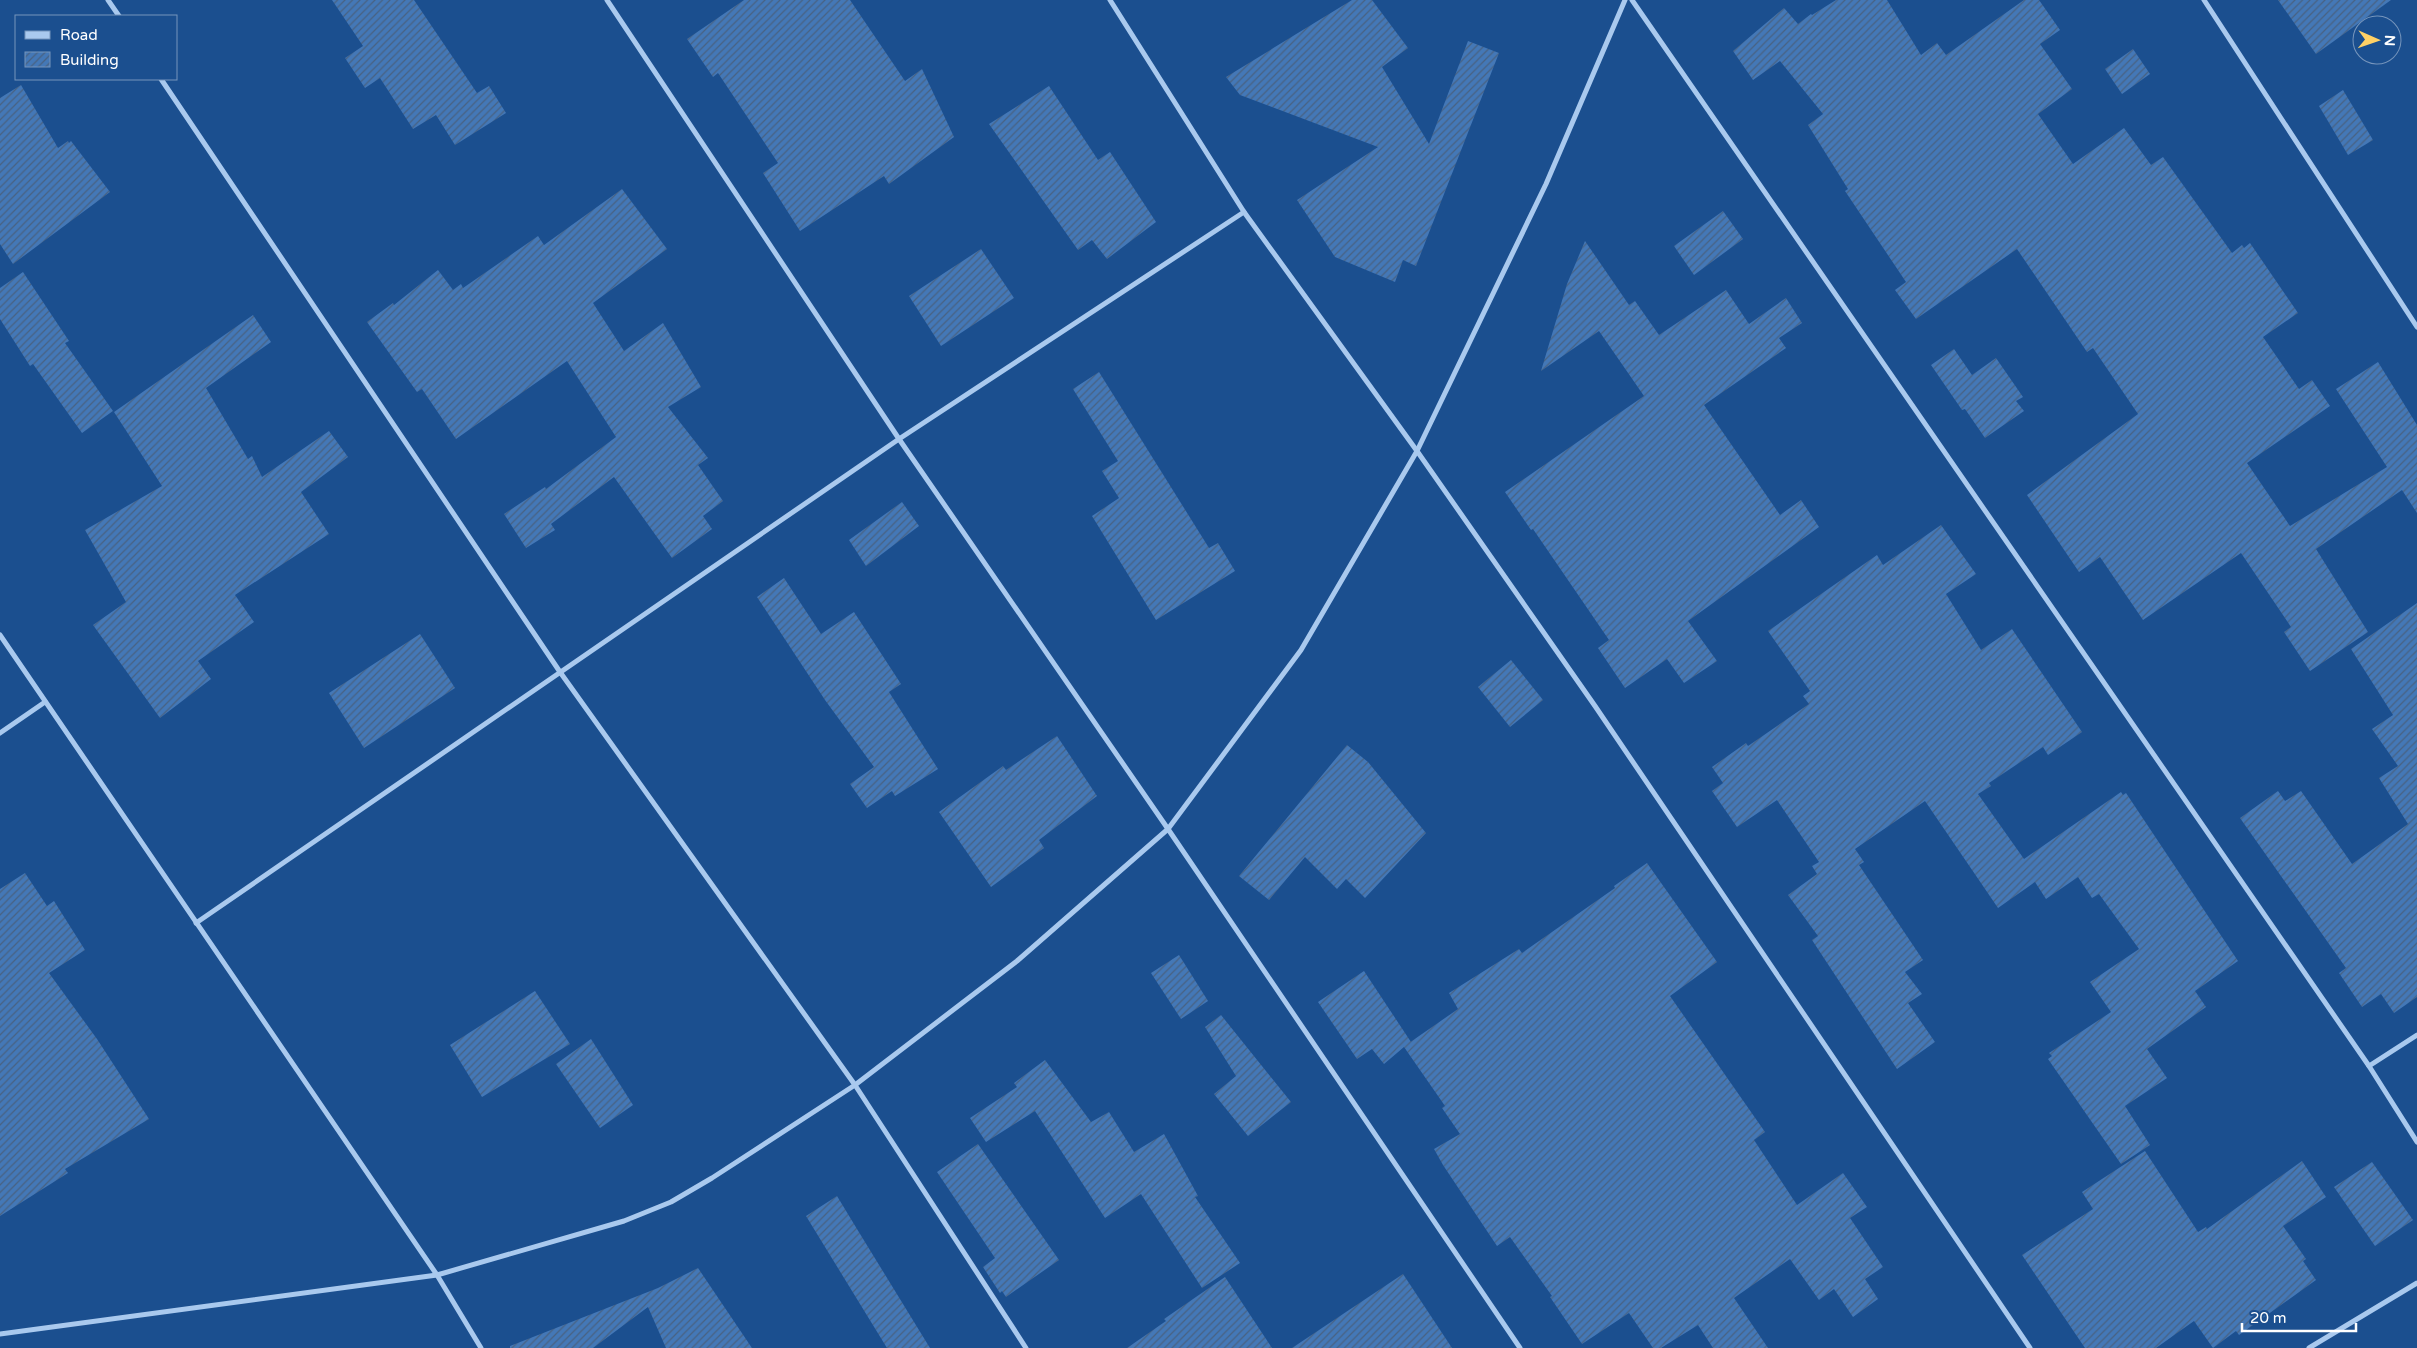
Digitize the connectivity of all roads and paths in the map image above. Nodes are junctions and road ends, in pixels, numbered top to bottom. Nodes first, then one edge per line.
1 (108, 0) edge
2 (607, 0) edge
3 (1110, 0) edge
4 (1625, 0) edge
5 (1632, 0) edge
6 (2204, 0) edge
7 (118, 15) edge
8 (162, 80) edge
9 (1244, 212) junction
10 (2417, 327) edge
11 (898, 439) junction
12 (1417, 451) junction
13 (0, 635) edge
14 (560, 672) junction
15 (45, 702) junction
16 (0, 733) edge
17 (1168, 829) junction
18 (196, 923) junction
19 (2417, 1035) edge
20 (2369, 1066) junction
21 (855, 1085) junction
22 (2417, 1142) edge
23 (437, 1275) junction
24 (2417, 1283) edge
25 (0, 1334) edge
26 (481, 1348) edge
27 (1026, 1348) edge
28 (1520, 1348) edge
29 (2030, 1348) edge
30 (2309, 1348) edge

1 - 7 street
2 - 11 street
3 - 9 street
4 - 12 street
5 - 20 street
6 - 10 street
8 - 14 street
9 - 11 street
9 - 12 street
11 - 14 street
11 - 17 street
12 - 17 street
12 - 29 street
13 - 15 street
14 - 18 street
14 - 21 street
15 - 16 street
15 - 18 street
17 - 21 street
17 - 28 street
18 - 23 street
19 - 20 street
20 - 22 street
21 - 23 street
21 - 27 street
23 - 25 street
23 - 26 street
24 - 30 street

